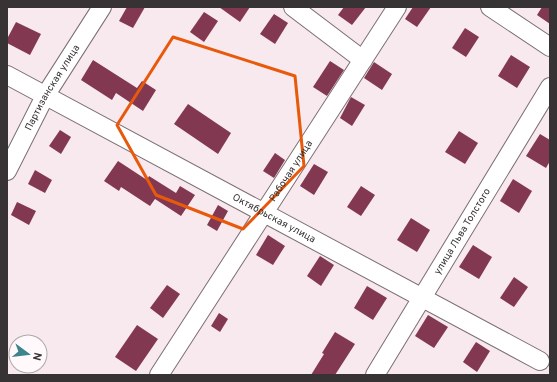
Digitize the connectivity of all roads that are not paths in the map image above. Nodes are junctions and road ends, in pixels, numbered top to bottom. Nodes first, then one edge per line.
1 (102, 7) edge
2 (293, 7) edge
3 (397, 7) edge
4 (490, 7) edge
5 (550, 47) edge
6 (363, 60) junction
7 (7, 75) edge
8 (550, 87) edge
9 (45, 96) junction
10 (7, 171) edge
11 (265, 213) junction
12 (422, 298) junction
13 (545, 365) edge
14 (159, 375) edge
15 (375, 375) edge

1 - 9 street, Партизанская улица
2 - 6 street
3 - 6 street, Рабочая улица
4 - 5 street
6 - 11 street, Рабочая улица
7 - 9 street, Октябрьская улица
8 - 12 street, улица Льва Толстого
9 - 10 street, Партизанская улица
9 - 11 street, Октябрьская улица
11 - 12 street, Октябрьская улица
11 - 14 street, Рабочая улица
12 - 13 street, Октябрьская улица
12 - 15 street, улица Льва Толстого

